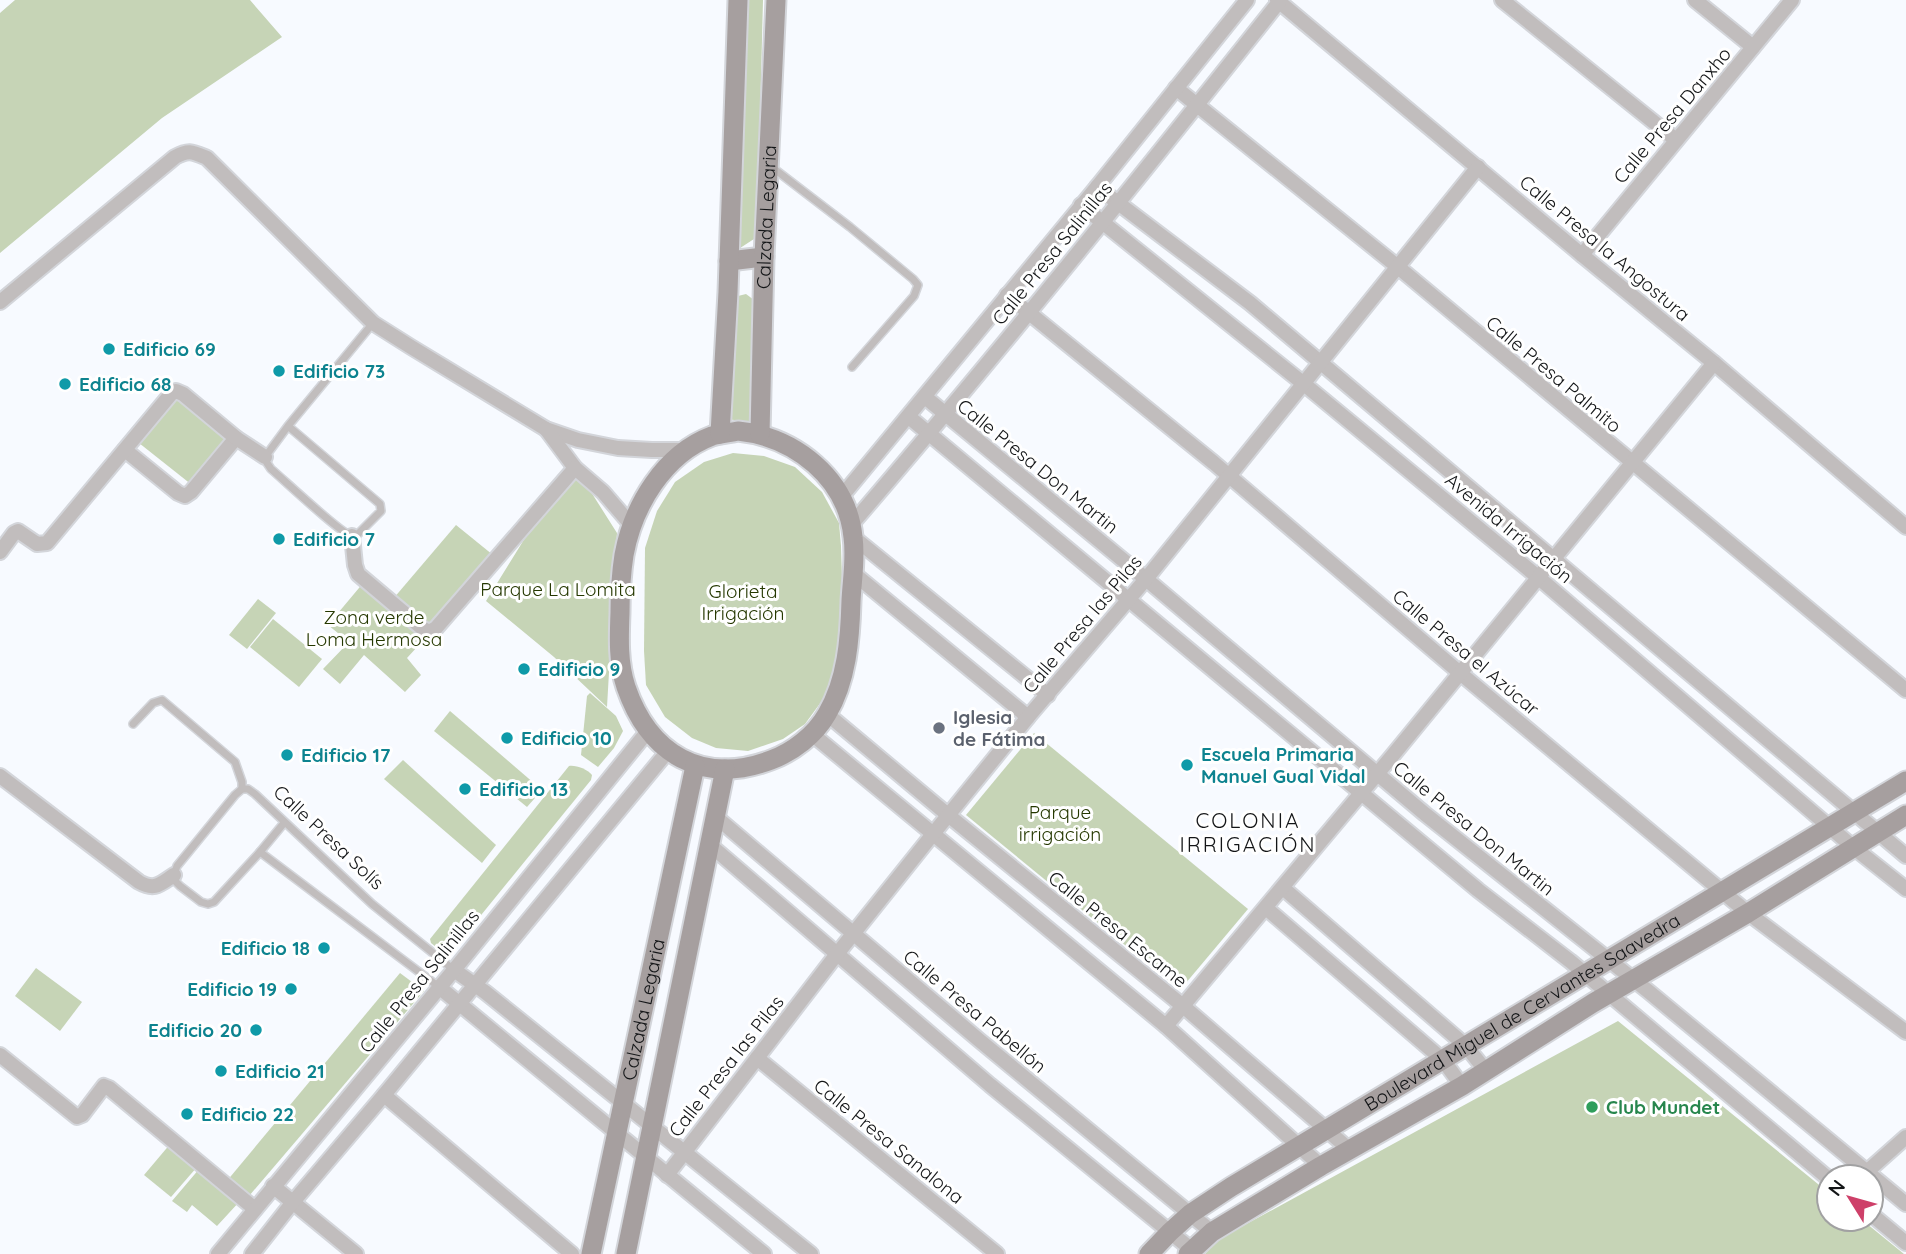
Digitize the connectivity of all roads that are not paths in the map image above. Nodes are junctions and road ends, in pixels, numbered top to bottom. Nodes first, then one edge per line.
1 (738, 0) edge
2 (776, 0) edge
3 (1247, 0) edge
4 (1502, 0) edge
5 (1695, 0) edge
6 (1792, 0) edge
7 (1278, 1) edge
8 (1753, 47) junction
9 (1176, 88) junction
10 (1197, 105) junction
11 (1676, 140) junction
12 (768, 164) junction
13 (1478, 167) junction
14 (1097, 187) junction
15 (1118, 203) junction
16 (1082, 205) junction
17 (1102, 221) junction
18 (1581, 255) junction
19 (764, 257) junction
20 (729, 261) junction
21 (1398, 267) junction
22 (1007, 295) junction
23 (0, 302) edge
24 (1028, 312) junction
25 (373, 323) junction
26 (1320, 363) junction
27 (1714, 363) junction
28 (852, 367) dead end
29 (1304, 384) junction
30 (925, 397) junction
31 (945, 415) junction
32 (909, 417) junction
33 (288, 426) junction
34 (546, 429) junction
35 (720, 434) junction
36 (760, 434) junction
37 (929, 434) junction
38 (236, 438) junction
39 (125, 450) junction
40 (685, 450) junction
41 (265, 457) junction
42 (1633, 464) junction
43 (575, 468) junction
44 (1230, 476) junction
45 (842, 496) junction
46 (633, 527) junction
47 (1906, 527) edge
48 (852, 531) junction
49 (352, 536) junction
50 (0, 552) edge
51 (1553, 559) junction
52 (853, 573) junction
53 (1539, 578) junction
54 (1146, 579) junction
55 (1129, 599) junction
56 (1460, 673) junction
57 (1906, 690) edge
58 (1048, 695) junction
59 (827, 714) junction
60 (1028, 717) junction
61 (133, 724) dead end
62 (648, 731) junction
63 (811, 734) junction
64 (668, 751) junction
65 (695, 765) junction
66 (725, 769) junction
67 (1376, 774) junction
68 (0, 776) edge
69 (1906, 781) edge
70 (242, 789) junction
71 (1361, 792) junction
72 (1854, 812) junction
73 (948, 815) junction
74 (1906, 816) edge
75 (716, 817) junction
76 (284, 823) junction
77 (1830, 827) junction
78 (1877, 833) junction
79 (933, 834) junction
80 (710, 845) junction
81 (1853, 847) junction
82 (260, 852) junction
83 (1906, 856) edge
84 (174, 875) junction
85 (1283, 888) junction
86 (1906, 889) edge
87 (1723, 892) junction
88 (1266, 908) junction
89 (1748, 913) junction
90 (853, 933) junction
91 (837, 954) junction
92 (1608, 960) junction
93 (454, 970) junction
94 (1586, 974) junction
95 (1634, 980) junction
96 (475, 985) junction
97 (439, 987) junction
98 (1610, 994) junction
99 (460, 1003) junction
100 (1183, 1006) junction
101 (1166, 1026) junction
102 (1906, 1032) edge
103 (1466, 1046) junction
104 (0, 1055) edge
105 (757, 1058) junction
106 (1443, 1060) junction
107 (1486, 1071) junction
108 (1462, 1086) junction
109 (384, 1095) junction
110 (623, 1102) junction
111 (651, 1125) junction
112 (1325, 1130) junction
113 (616, 1132) junction
114 (1906, 1137) edge
115 (1298, 1147) junction
116 (1350, 1150) junction
117 (684, 1152) junction
118 (645, 1157) junction
119 (1850, 1163) edge
120 (1877, 1163) edge
121 (1321, 1166) junction
122 (1815, 1167) edge
123 (667, 1175) junction
124 (273, 1186) junction
125 (1885, 1190) edge
126 (293, 1202) junction
127 (1906, 1204) edge
128 (255, 1209) junction
129 (1190, 1214) junction
130 (1885, 1226) edge
131 (1170, 1231) junction
132 (1212, 1232) junction
133 (1906, 1243) edge
134 (1190, 1252) edge
135 (218, 1254) edge
136 (252, 1254) edge
137 (356, 1254) edge
138 (572, 1254) edge
139 (591, 1254) edge
140 (626, 1254) edge
141 (764, 1254) edge
142 (811, 1254) edge
143 (997, 1254) edge
144 (1149, 1254) edge

1 - 20 main road, Calzada Legaria
2 - 12 main road, Calzada Legaria
3 - 9 street, Calle Presa Salinillas
4 - 11 street
5 - 8 street
6 - 8 street, Calle Presa Danxho
7 - 10 street, Calle Presa Salinillas
7 - 13 street, Calle Presa la Angostura
8 - 11 street, Calle Presa Danxho
9 - 10 street, Calle Presa Palmito
9 - 14 street, Calle Presa Salinillas
10 - 15 street, Calle Presa Salinillas
10 - 21 street, Calle Presa Palmito
11 - 18 street, Calle Presa Danxho
12 - 19 main road, Calzada Legaria
12 - 28 lane
13 - 18 street, Calle Presa la Angostura
13 - 21 street, Calle Presa las Pilas
14 - 15 street, Avenida Irrigación
14 - 16 street, Calle Presa Salinillas
15 - 17 street, Calle Presa Salinillas
15 - 26 street, Avenida Irrigación
16 - 17 street, Avenida Irrigación
16 - 22 street, Calle Presa Salinillas
17 - 24 street, Calle Presa Salinillas
17 - 29 street, Avenida Irrigación
18 - 27 street, Calle Presa la Angostura
19 - 20 main road
19 - 36 main road, Calzada Legaria
20 - 35 main road, Calzada Legaria
21 - 26 street, Calle Presa las Pilas
21 - 42 street, Calle Presa Palmito
22 - 24 street, Calle Presa el Azúcar
22 - 30 street, Calle Presa Salinillas
23 - 25 street
24 - 31 street, Calle Presa Salinillas
24 - 44 street, Calle Presa el Azúcar
25 - 33 lane
25 - 34 street
26 - 29 street, Calle Presa las Pilas
26 - 51 street, Avenida Irrigación
27 - 42 street
27 - 47 street, Calle Presa la Angostura
29 - 44 street, Calle Presa las Pilas
29 - 53 street, Avenida Irrigación
30 - 31 street, Calle Presa Don Martin
30 - 32 street, Calle Presa Salinillas
31 - 37 street, Calle Presa Salinillas
31 - 54 street, Calle Presa Don Martin
32 - 37 street
32 - 45 street, Calle Presa Salinillas
33 - 41 lane
33 - 49 lane
34 - 40 street
34 - 43 street
35 - 36 main road
35 - 40 main road
36 - 45 main road
37 - 48 street, Calle Presa Salinillas
37 - 55 street
38 - 39 street
38 - 39 street
38 - 41 street
39 - 50 street
40 - 46 main road
41 - 49 lane
42 - 51 street
42 - 57 street, Calle Presa Palmito
43 - 46 street
43 - 49 street
44 - 54 street, Calle Presa las Pilas
44 - 56 street, Calle Presa el Azúcar
45 - 48 main road
46 - 62 main road
48 - 52 main road
48 - 58 street
51 - 53 street
51 - 72 street, Avenida Irrigación
52 - 59 main road
52 - 60 street
53 - 56 street
53 - 77 street, Avenida Irrigación
54 - 55 street, Calle Presa las Pilas
54 - 67 street, Calle Presa Don Martin
55 - 58 street, Calle Presa las Pilas
55 - 71 street
56 - 67 street
56 - 87 street, Calle Presa el Azúcar
58 - 60 street, Calle Presa las Pilas
59 - 63 main road
59 - 73 street, Calle Presa Escame
60 - 73 street, Calle Presa las Pilas
61 - 70 lane
62 - 64 main road
62 - 93 street, Calle Presa Salinillas
63 - 66 main road
63 - 79 street
64 - 65 main road
64 - 96 street
65 - 66 main road
65 - 110 main road, Calzada Legaria
66 - 75 main road, Calzada Legaria
67 - 71 street
67 - 92 street, Calle Presa Don Martin
68 - 84 street
69 - 72 main road, Boulevard Miguel de Cervantes Saavedra
70 - 76 lane, Calle Presa Solís
70 - 84 lane, Calle Presa Solís
71 - 85 street
71 - 94 street
72 - 77 main road, Boulevard Miguel de Cervantes Saavedra
72 - 78 street, Avenida Irrigación
73 - 79 street, Calle Presa las Pilas
73 - 100 street, Calle Presa Escame
74 - 78 main road, Boulevard Miguel de Cervantes Saavedra
75 - 80 main road, Calzada Legaria
75 - 90 street, Calle Presa Pabellón
76 - 82 lane
76 - 93 lane, Calle Presa Solís
77 - 81 street, Avenida Irrigación
77 - 87 main road, Boulevard Miguel de Cervantes Saavedra
78 - 81 main road, Boulevard Miguel de Cervantes Saavedra
78 - 83 street, Avenida Irrigación
79 - 90 street, Calle Presa las Pilas
79 - 101 street
80 - 91 street
80 - 111 main road, Calzada Legaria
81 - 86 street, Avenida Irrigación
81 - 89 main road, Boulevard Miguel de Cervantes Saavedra
82 - 84 lane
82 - 97 lane
85 - 88 street
85 - 103 street
87 - 89 street, Calle Presa el Azúcar
87 - 92 main road, Boulevard Miguel de Cervantes Saavedra
88 - 100 street
88 - 106 street
89 - 95 main road, Boulevard Miguel de Cervantes Saavedra
89 - 102 street, Calle Presa el Azúcar
90 - 91 street, Calle Presa las Pilas
90 - 129 street, Calle Presa Pabellón
91 - 105 street, Calle Presa las Pilas
91 - 131 street
92 - 94 main road, Boulevard Miguel de Cervantes Saavedra
92 - 95 street, Calle Presa Don Martin
93 - 96 street, Calle Presa Solís
93 - 97 street, Calle Presa Salinillas
94 - 98 street
94 - 103 main road, Boulevard Miguel de Cervantes Saavedra
95 - 98 main road, Boulevard Miguel de Cervantes Saavedra
95 - 119 street, Calle Presa Don Martin
96 - 99 street
96 - 110 street, Calle Presa Solís
97 - 99 street
97 - 124 street, Calle Presa Salinillas
98 - 107 main road, Boulevard Miguel de Cervantes Saavedra
98 - 122 street
99 - 109 street
99 - 113 street
100 - 101 street
100 - 112 street, Calle Presa Escame
101 - 115 street
103 - 106 main road, Boulevard Miguel de Cervantes Saavedra
103 - 107 street
104 - 128 street
105 - 117 street, Calle Presa las Pilas
105 - 143 street, Calle Presa Sanalona
106 - 108 street
106 - 112 main road, Boulevard Miguel de Cervantes Saavedra
107 - 108 main road, Boulevard Miguel de Cervantes Saavedra
108 - 116 main road, Boulevard Miguel de Cervantes Saavedra
109 - 126 street
109 - 138 street
110 - 111 street, Calle Presa Solís
110 - 113 main road, Calzada Legaria
111 - 117 street, Calle Presa Solís
111 - 118 main road, Calzada Legaria
112 - 115 main road, Boulevard Miguel de Cervantes Saavedra
112 - 116 street, Calle Presa Escame
113 - 118 street
113 - 139 main road, Calzada Legaria
114 - 120 street
115 - 121 street
115 - 129 main road, Boulevard Miguel de Cervantes Saavedra
116 - 121 main road, Boulevard Miguel de Cervantes Saavedra
117 - 123 street, Calle Presa las Pilas
117 - 142 street, Calle Presa Solís
118 - 123 street
118 - 140 main road, Calzada Legaria
121 - 132 main road, Boulevard Miguel de Cervantes Saavedra
123 - 141 street
124 - 126 street
124 - 128 street, Calle Presa Salinillas
125 - 127 street, Calle Presa Don Martin
126 - 136 street
126 - 137 street
128 - 135 street, Calle Presa Salinillas
129 - 131 main road, Boulevard Miguel de Cervantes Saavedra
129 - 132 street, Calle Presa Pabellón
130 - 133 street
131 - 134 street
131 - 144 main road, Boulevard Miguel de Cervantes Saavedra
132 - 134 main road, Boulevard Miguel de Cervantes Saavedra

